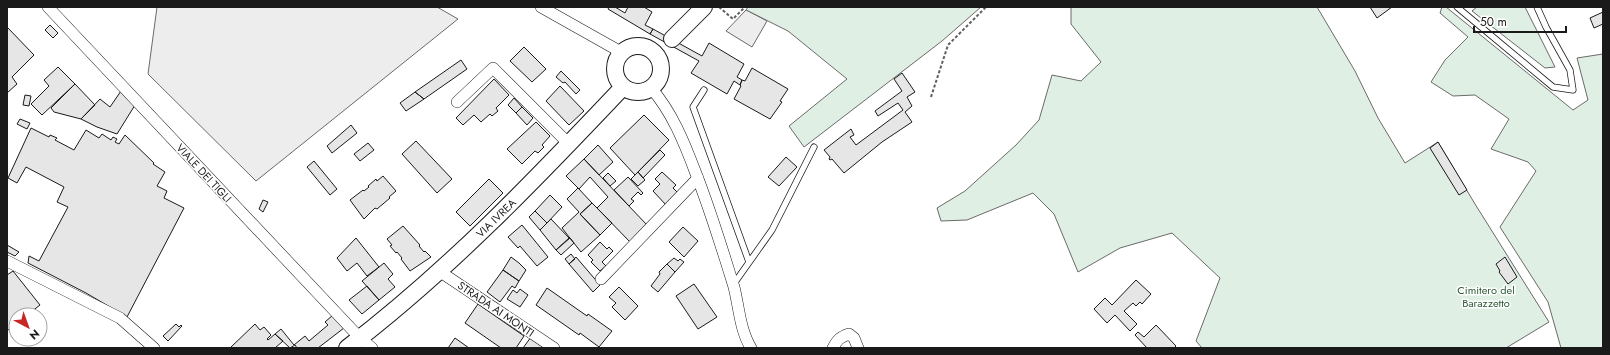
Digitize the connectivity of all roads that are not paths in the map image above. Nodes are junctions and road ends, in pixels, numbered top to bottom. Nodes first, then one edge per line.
1 (48, 7) edge
2 (541, 7) edge
3 (704, 7) edge
4 (1457, 7) edge
5 (1537, 7) edge
6 (665, 46) junction
7 (621, 52) junction
8 (622, 88) junction
9 (651, 88) junction
10 (704, 90) dead end
11 (457, 102) dead end
12 (569, 144) junction
13 (814, 147) dead end
14 (698, 178) junction
15 (7, 261) edge
16 (749, 262) junction
17 (439, 271) junction
18 (601, 279) dead end
19 (733, 285) junction
20 (360, 338) junction
21 (154, 348) edge
22 (347, 348) edge
23 (372, 348) edge
24 (554, 348) edge
25 (751, 348) edge
26 (833, 348) edge
27 (858, 348) edge

1 - 20 street, VIALE DEI TIGLI
2 - 7 street
3 - 6 main road
4 - 5 lane
6 - 7 main road
6 - 9 main road
7 - 8 main road
8 - 9 main road
8 - 12 main road, VIA IVREA
9 - 14 street
10 - 16 lane
11 - 12 street
12 - 17 main road, VIA IVREA
13 - 16 lane
14 - 18 street
14 - 19 street
15 - 21 street
16 - 19 lane
17 - 20 main road, VIA IVREA
17 - 24 street, STRADA AI MONTI
19 - 25 street
20 - 22 main road, VIA IVREA
20 - 23 street
26 - 27 street

